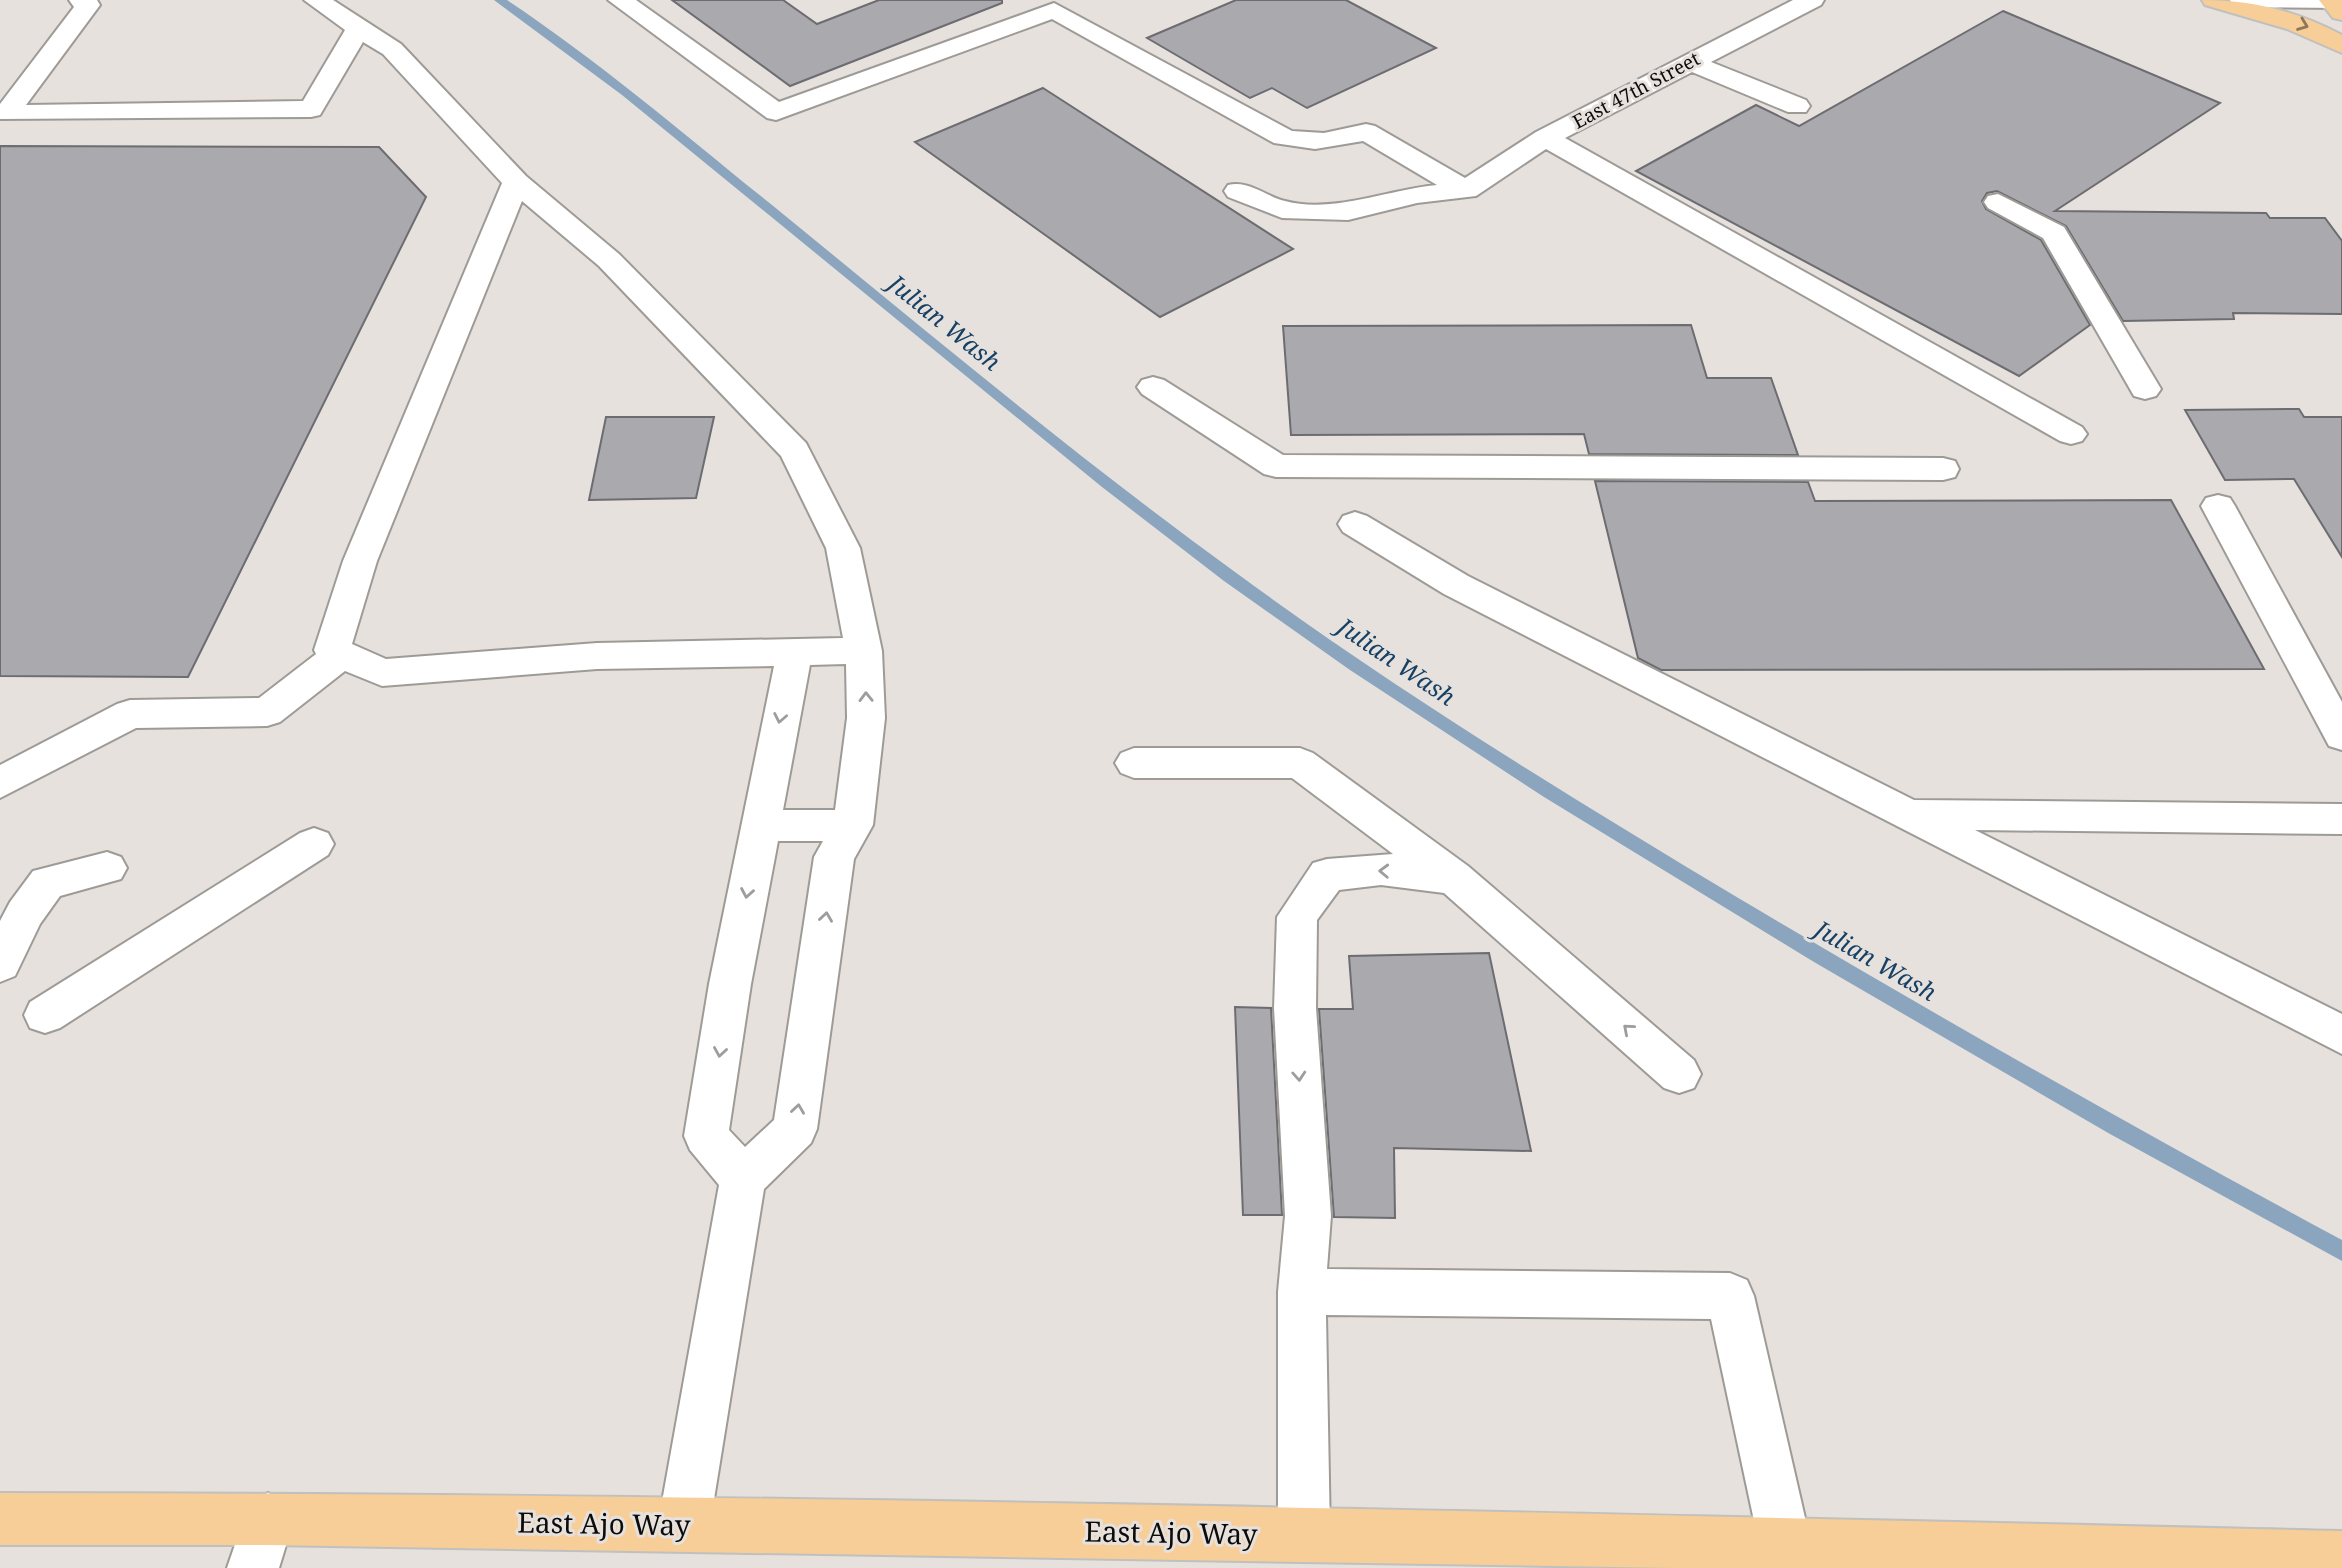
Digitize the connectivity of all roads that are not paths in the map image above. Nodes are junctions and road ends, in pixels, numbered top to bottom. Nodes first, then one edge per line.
1 (81, 0) edge
2 (316, 0) edge
3 (620, 0) edge
4 (1812, 0) edge
5 (2214, 0) edge
6 (2242, 0) edge
7 (2337, 4) edge
8 (1064, 5) edge
9 (359, 28) junction
10 (2342, 45) edge
11 (1689, 62) junction
12 (1797, 106) dead end
13 (1545, 138) junction
14 (516, 182) junction
15 (1466, 190) junction
16 (1238, 191) dead end
17 (1997, 202) dead end
18 (1153, 387) dead end
19 (2145, 389) dead end
20 (2071, 433) dead end
21 (1943, 470) dead end
22 (2218, 506) dead end
23 (1355, 524) dead end
24 (795, 651) junction
25 (864, 651) junction
26 (341, 654) junction
27 (2342, 736) edge
28 (1134, 763) dead end
29 (0, 783) edge
30 (1908, 814) junction
31 (2342, 819) edge
32 (853, 825) junction
33 (760, 826) junction
34 (314, 844) dead end
35 (107, 867) dead end
36 (1454, 878) junction
37 (0, 964) edge
38 (45, 1015) dead end
39 (2342, 1035) edge
40 (1679, 1073) dead end
41 (743, 1179) junction
42 (1302, 1292) junction
43 (0, 1519) edge
44 (268, 1519) junction
45 (684, 1524) junction
46 (1304, 1534) junction
47 (1785, 1544) junction
48 (1374, 1551) edge
49 (2342, 1558) edge
50 (253, 1568) edge

1 - 9 street
2 - 9 street
3 - 8 street
4 - 11 street, East 47th Street
5 -> 10 main road
6 - 7 street
8 - 15 street
9 - 14 street
11 - 12 street
11 - 13 street, East 47th Street
13 - 15 street, East 47th Street
13 - 20 street
14 - 25 street
14 - 26 street
15 - 16 street
17 - 19 street
18 - 21 street
22 - 27 street
23 - 30 street
24 - 25 street
24 - 26 street
24 -> 33 street
32 -> 25 street
26 - 29 street
28 - 36 street
30 - 31 street
30 - 39 street
32 - 33 street
41 -> 32 street
33 -> 41 street
34 - 38 street
35 - 37 street
40 -> 36 street
36 -> 42 street
41 - 45 street
42 - 46 street
42 - 47 street
43 - 44 main road, East Ajo Way
44 - 45 main road, East Ajo Way
44 - 50 street
45 - 46 main road, East Ajo Way
46 - 48 main road, East Ajo Way
47 - 48 main road, East Ajo Way
47 - 49 main road, East Ajo Way

